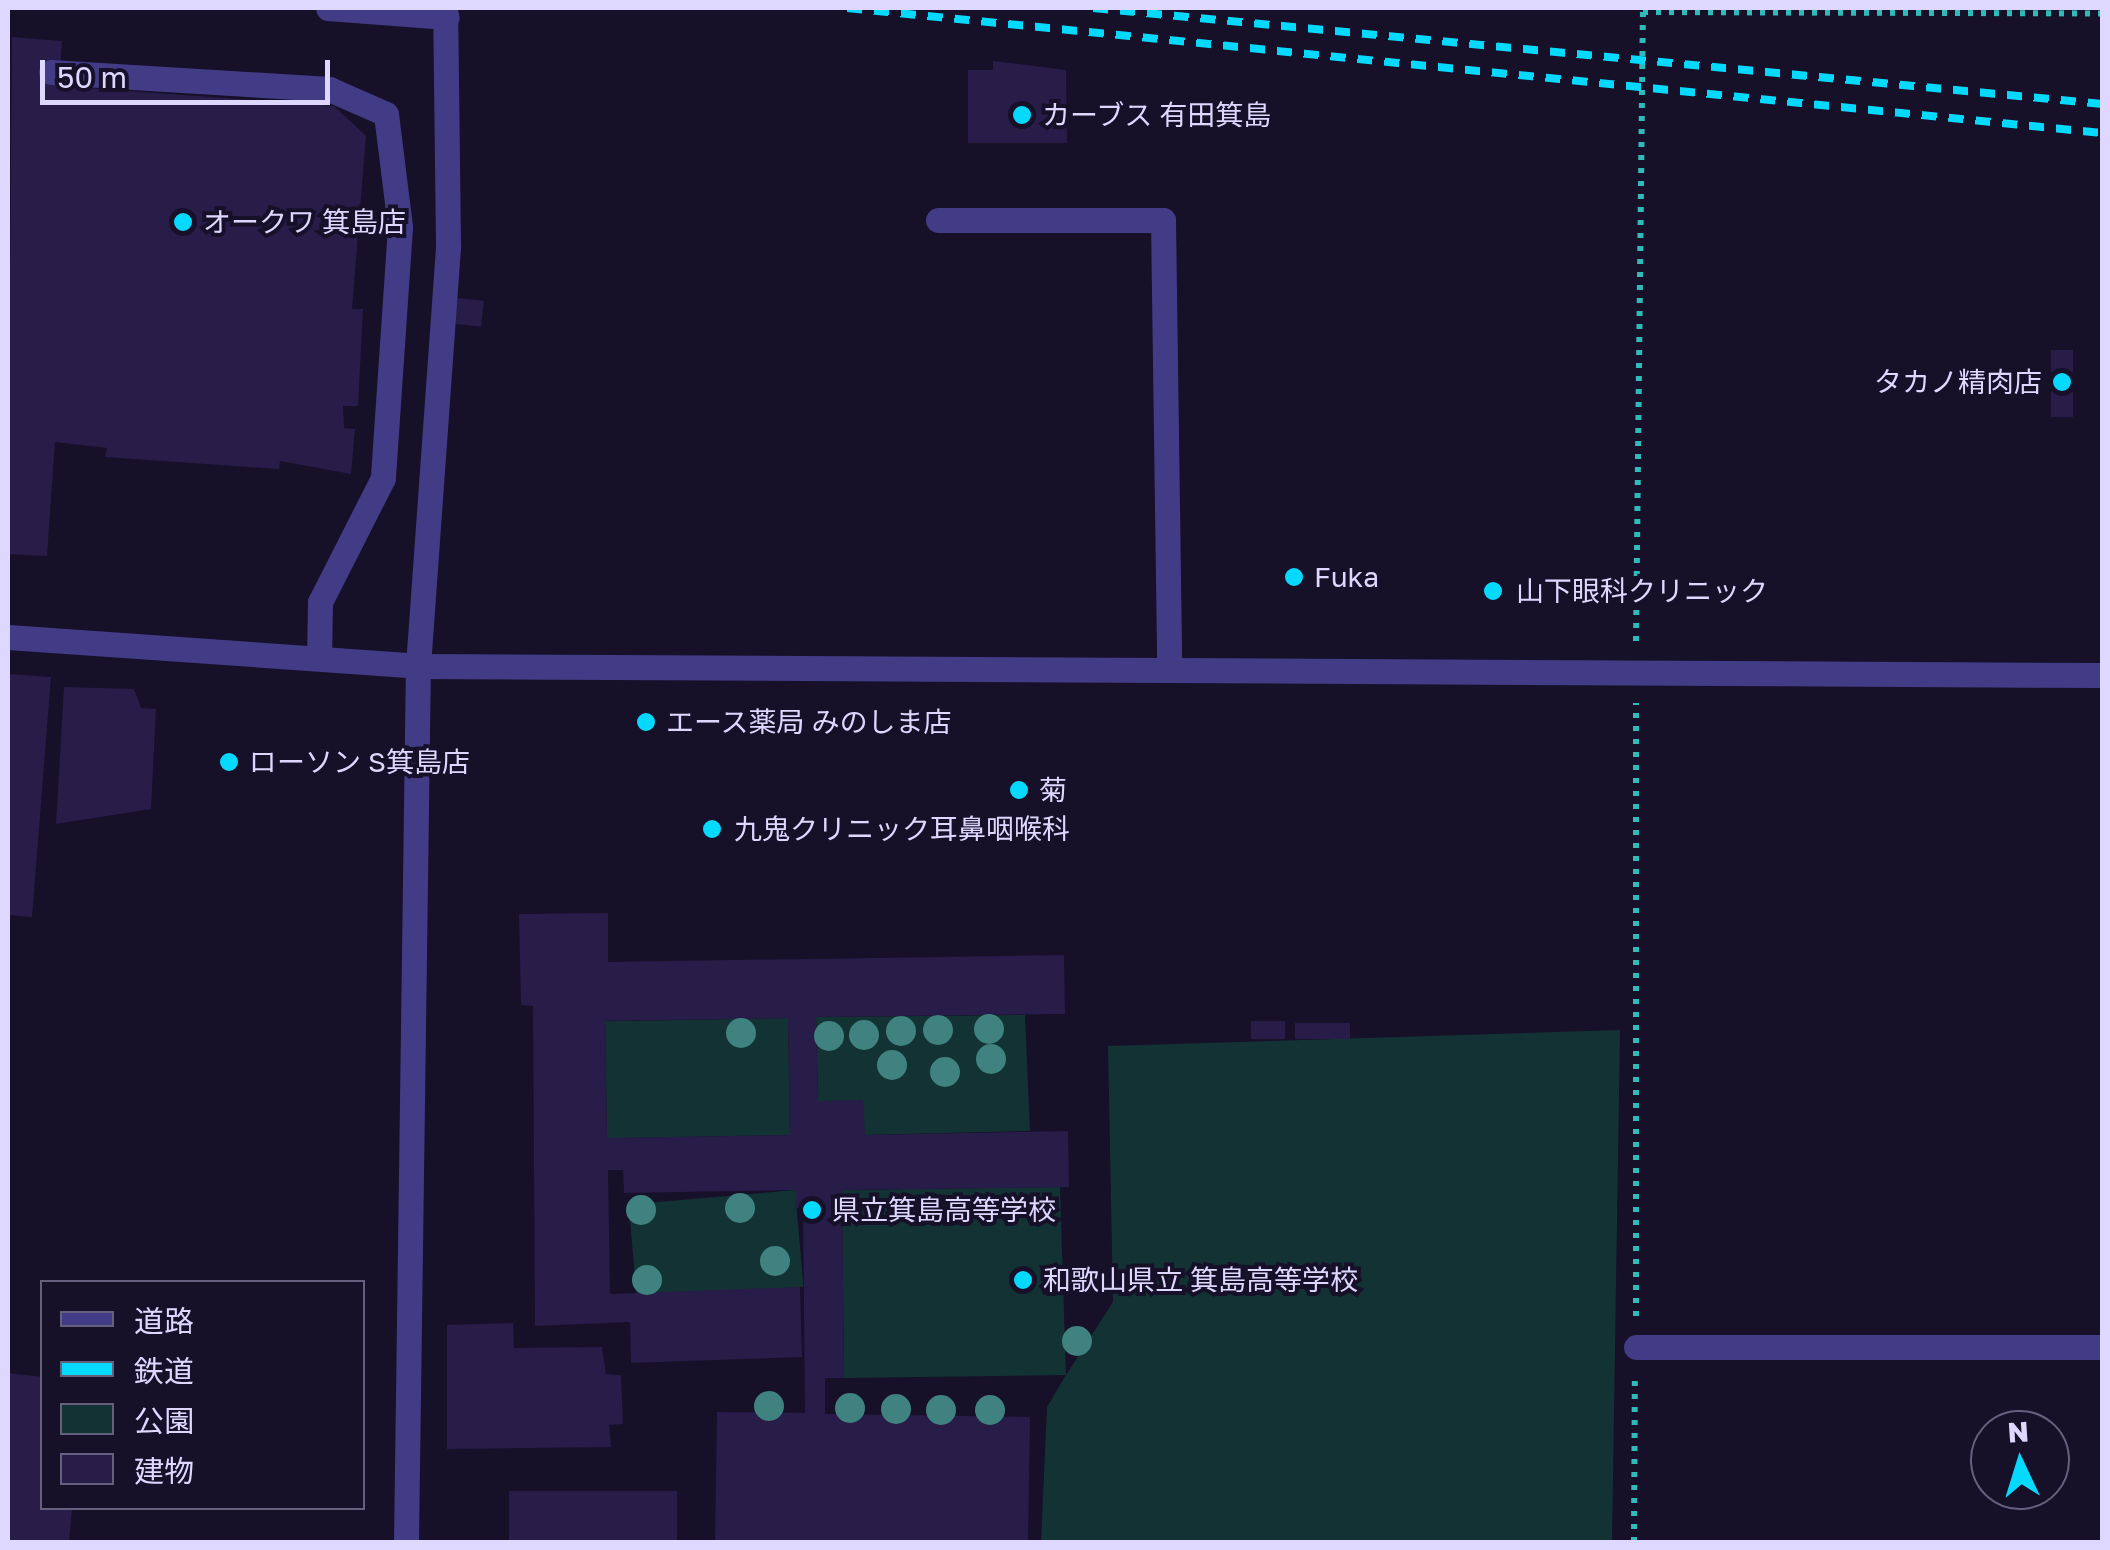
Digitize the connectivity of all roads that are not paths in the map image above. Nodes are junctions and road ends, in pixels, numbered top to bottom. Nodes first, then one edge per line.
1 (328, 8) edge
2 (446, 12) edge
3 (52, 72) dead end
4 (938, 220) dead end
5 (8, 637) edge
6 (319, 658) junction
7 (418, 666) junction
8 (1170, 670) junction
9 (2102, 675) edge
10 (2102, 1346) edge
11 (1636, 1347) road end
12 (406, 1542) edge

1 - 2 street
2 - 7 street
3 - 6 street
4 - 8 street
5 - 6 street
6 - 7 street
7 - 8 street
7 - 12 street
8 - 9 street
10 - 11 street

